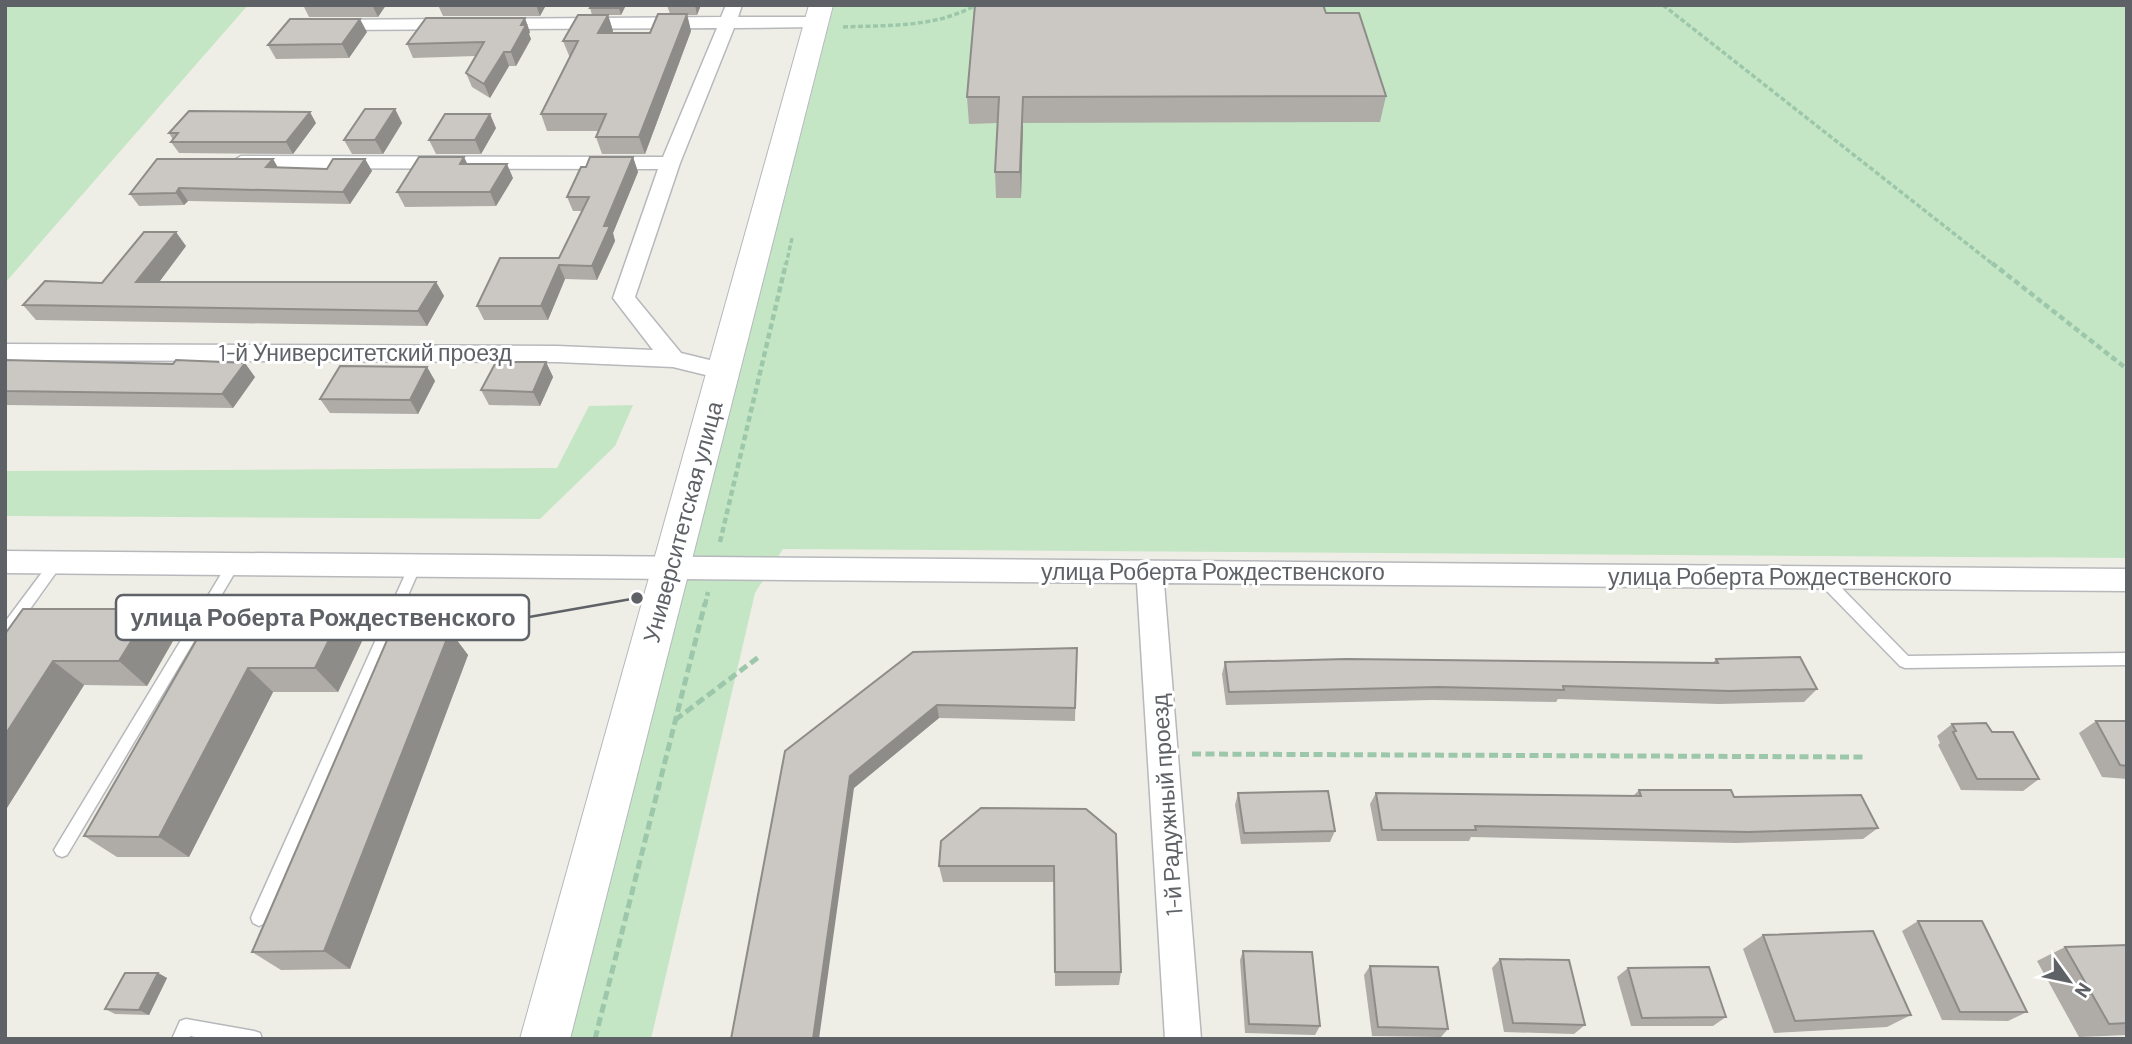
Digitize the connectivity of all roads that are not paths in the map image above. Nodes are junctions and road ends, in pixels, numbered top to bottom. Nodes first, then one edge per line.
1 (732, 14) edge
2 (833, 22) edge
3 (304, 25) edge
4 (216, 162) edge
5 (670, 163) junction
6 (5, 352) edge
7 (673, 359) junction
8 (722, 371) junction
9 (5, 562) edge
10 (56, 563) junction
11 (233, 565) junction
12 (414, 568) junction
13 (672, 568) junction
14 (1150, 572) junction
15 (1823, 577) junction
16 (2127, 580) edge
17 (5, 633) edge
18 (2127, 659) edge
19 (62, 850) dead end
20 (259, 918) dead end
21 (180, 1039) edge
22 (254, 1039) edge
23 (545, 1039) edge
24 (1183, 1039) edge

1 - 2 street
1 - 3 street
1 - 5 street
2 - 8 street, Университетская улица
4 - 5 street
5 - 7 street
6 - 7 street, 1-й Университетский проезд
7 - 8 street, 1-й Университетский проезд
8 - 13 street, Университетская улица
9 - 10 street, улица Роберта Рождественского
10 - 11 street, улица Роберта Рождественского
10 - 17 lane
11 - 12 street, улица Роберта Рождественского
11 - 19 lane
12 - 13 street, улица Роберта Рождественского
12 - 20 lane
13 - 14 street, улица Роберта Рождественского
13 - 23 street, Университетская улица
14 - 15 street, улица Роберта Рождественского
14 - 24 street, 1-й Радужный проезд
15 - 16 street, улица Роберта Рождественского
15 - 18 lane
21 - 22 lane

